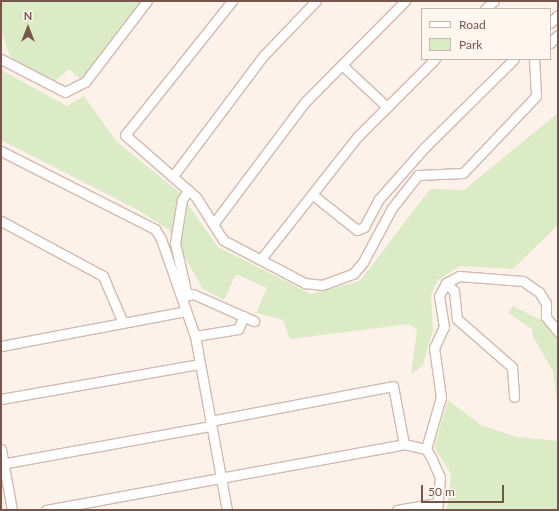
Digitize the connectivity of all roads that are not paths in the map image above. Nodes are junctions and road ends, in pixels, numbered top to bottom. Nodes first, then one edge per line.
1 (147, 1) edge
2 (232, 1) edge
3 (316, 1) edge
4 (405, 1) edge
5 (558, 14) edge
6 (551, 22) edge
7 (1, 59) edge
8 (434, 60) edge
9 (513, 60) edge
10 (534, 60) edge
11 (342, 64) junction
12 (387, 107) junction
13 (1, 150) edge
14 (173, 176) junction
15 (188, 190) junction
16 (313, 195) junction
17 (1, 221) edge
18 (214, 223) junction
19 (262, 259) junction
20 (446, 283) junction
21 (184, 296) junction
22 (186, 311) junction
23 (244, 316) junction
24 (254, 321) dead end
25 (123, 323) junction
26 (558, 332) edge
27 (195, 336) junction
28 (1, 346) edge
29 (200, 364) junction
30 (514, 397) dead end
31 (1, 399) edge
32 (210, 424) junction
33 (404, 444) junction
34 (1, 449) edge
35 (426, 449) junction
36 (2, 464) edge
37 (221, 478) junction
38 (437, 506) edge
39 (12, 510) edge
40 (46, 510) edge
41 (227, 510) edge
42 (397, 510) edge

1 - 7 street
2 - 14 street
3 - 14 street
4 - 11 street
5 - 6 street
8 - 12 street
9 - 16 street
10 - 19 street
11 - 12 street
11 - 18 street
12 - 16 street
13 - 21 street
14 - 15 street
15 - 18 street
15 - 21 street
16 - 19 street
17 - 25 street
18 - 19 street
20 - 26 street
20 - 30 street
20 - 35 street
21 - 22 street
21 - 23 street
22 - 25 street
22 - 27 street
23 - 24 street
23 - 27 street
25 - 28 street
27 - 29 street
29 - 31 street
29 - 32 street
32 - 33 street
32 - 36 street
32 - 37 street
33 - 35 street
33 - 37 street
34 - 36 street
35 - 38 street
36 - 39 street
37 - 40 street
37 - 41 street
38 - 42 street

